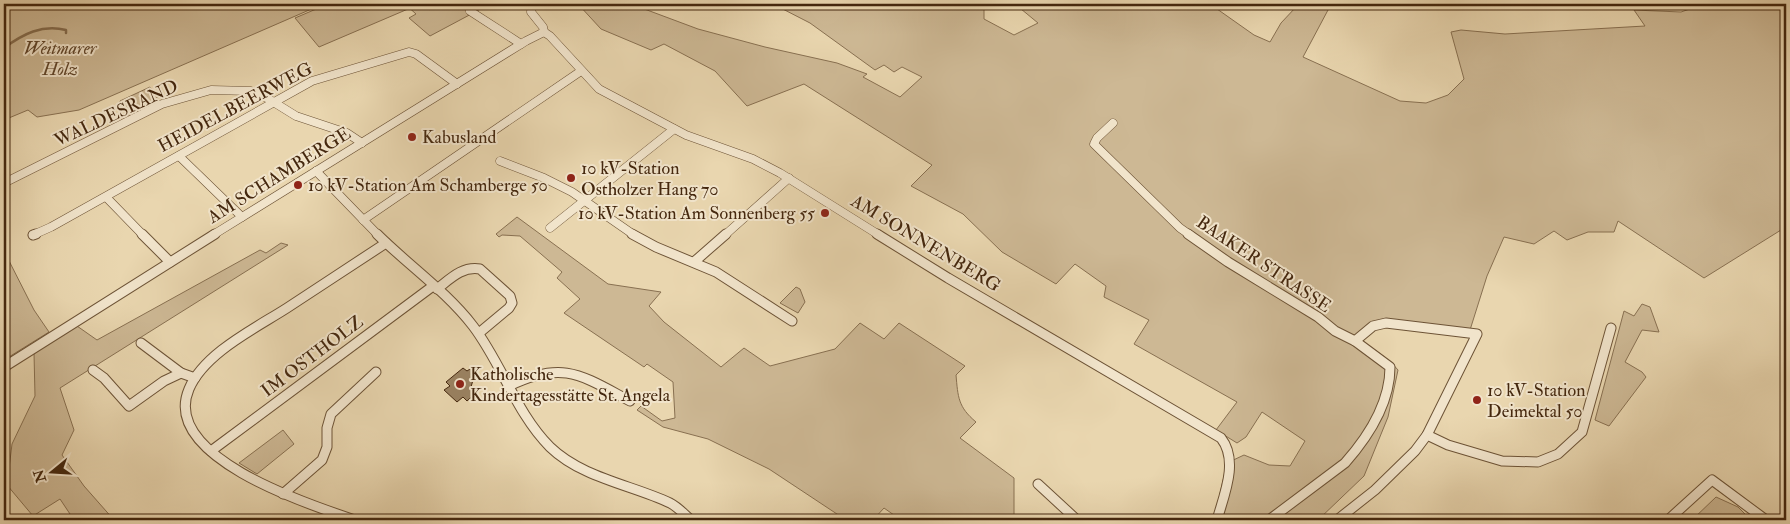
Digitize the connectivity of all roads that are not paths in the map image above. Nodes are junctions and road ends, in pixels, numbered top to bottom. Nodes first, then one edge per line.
1 (532, 4) edge
2 (470, 11) dead end
3 (544, 32) junction
4 (521, 44) junction
5 (581, 71) junction
6 (457, 84) junction
7 (274, 103) junction
8 (1113, 123) dead end
9 (674, 129) junction
10 (362, 143) junction
11 (179, 156) junction
12 (500, 161) dead end
13 (316, 171) junction
14 (788, 178) junction
15 (4, 183) edge
16 (106, 197) junction
17 (585, 200) junction
18 (242, 217) junction
19 (363, 220) junction
20 (550, 228) dead end
21 (33, 235) dead end
22 (386, 243) junction
23 (170, 262) junction
24 (694, 262) junction
25 (435, 288) junction
26 (792, 321) dead end
27 (1611, 328) dead end
28 (479, 333) junction
29 (1355, 341) junction
30 (141, 343) dead end
31 (4, 367) edge
32 (93, 370) dead end
33 (376, 372) dead end
34 (181, 373) junction
35 (195, 378) junction
36 (509, 386) junction
37 (630, 401) dead end
38 (1427, 435) junction
39 (211, 451) junction
40 (1038, 484) dead end
41 (284, 494) junction
42 (1761, 519) edge
43 (355, 520) edge
44 (691, 520) edge
45 (1077, 520) edge
46 (1217, 520) edge
47 (1269, 520) edge
48 (1337, 520) edge
49 (1668, 520) edge

1 - 3 street, AM SONNENBERG
2 - 4 street
3 - 4 street
3 - 5 street, AM SONNENBERG
4 - 6 street, AM SCHAMBERGE
5 - 9 street, AM SONNENBERG
5 - 19 street
6 - 7 street, HEIDELBEERWEG
6 - 10 street, AM SCHAMBERGE
7 - 10 street, WALDESRAND
7 - 11 street, HEIDELBEERWEG
7 - 15 street, WALDESRAND
8 - 29 street, BAAKER STRASSE
9 - 14 street, AM SONNENBERG
9 - 17 street
10 - 13 street, AM SCHAMBERGE
11 - 16 street, HEIDELBEERWEG
11 - 18 street
12 - 17 street
13 - 18 street, AM SCHAMBERGE
13 - 19 street
14 - 24 street
14 - 46 street, AM SONNENBERG
16 - 21 street, HEIDELBEERWEG
16 - 23 street
17 - 20 street
17 - 24 street
18 - 23 street, AM SCHAMBERGE
19 - 22 street
22 - 25 street
22 - 35 street
23 - 31 street, AM SCHAMBERGE
24 - 26 street
25 - 28 street
25 - 28 street, IM OSTHOLZ
25 - 39 street, IM OSTHOLZ
27 - 38 street
28 - 36 street
29 - 38 street
29 - 47 street, BAAKER STRASSE
30 - 34 street
32 - 34 street
33 - 41 street
34 - 35 street
35 - 39 street
36 - 37 street
36 - 44 street
38 - 48 street
39 - 41 street
40 - 45 street
41 - 43 street
42 - 49 street

